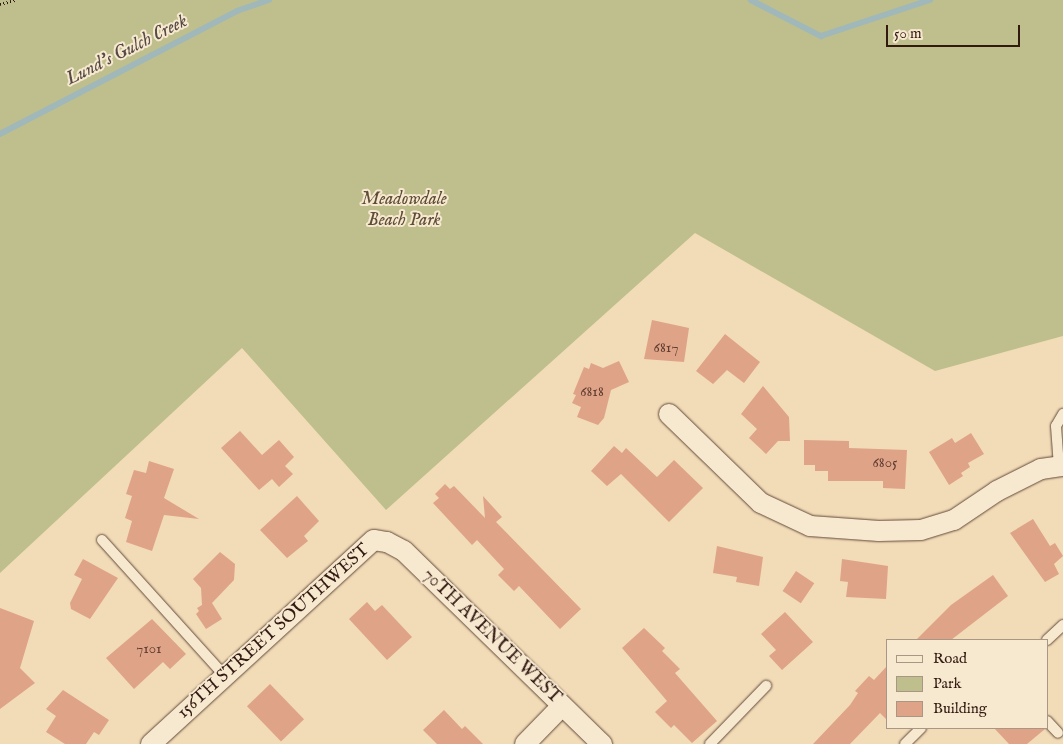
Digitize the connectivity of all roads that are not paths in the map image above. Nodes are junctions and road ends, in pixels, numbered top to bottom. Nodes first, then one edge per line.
1 (669, 414) dead end
2 (1063, 414) edge
3 (1061, 467) edge
4 (102, 540) dead end
5 (374, 540) joint
6 (1063, 625) edge
7 (1047, 639) edge
8 (225, 676) junction
9 (766, 686) dead end
10 (562, 706) junction
11 (1048, 722) edge
12 (920, 729) edge
13 (1058, 733) dead end
14 (532, 740) edge
15 (150, 744) edge
16 (602, 744) edge
17 (710, 744) edge
18 (905, 744) edge

1 - 3 street
2 - 3 lane
4 - 8 lane
5 - 8 street, 156TH STREET SOUTHWEST
5 - 10 street, 70TH AVENUE WEST
6 - 7 lane
8 - 15 street, 156TH STREET SOUTHWEST
9 - 17 lane
10 - 14 street
10 - 16 street, 70TH AVENUE WEST
11 - 13 lane
12 - 18 lane

